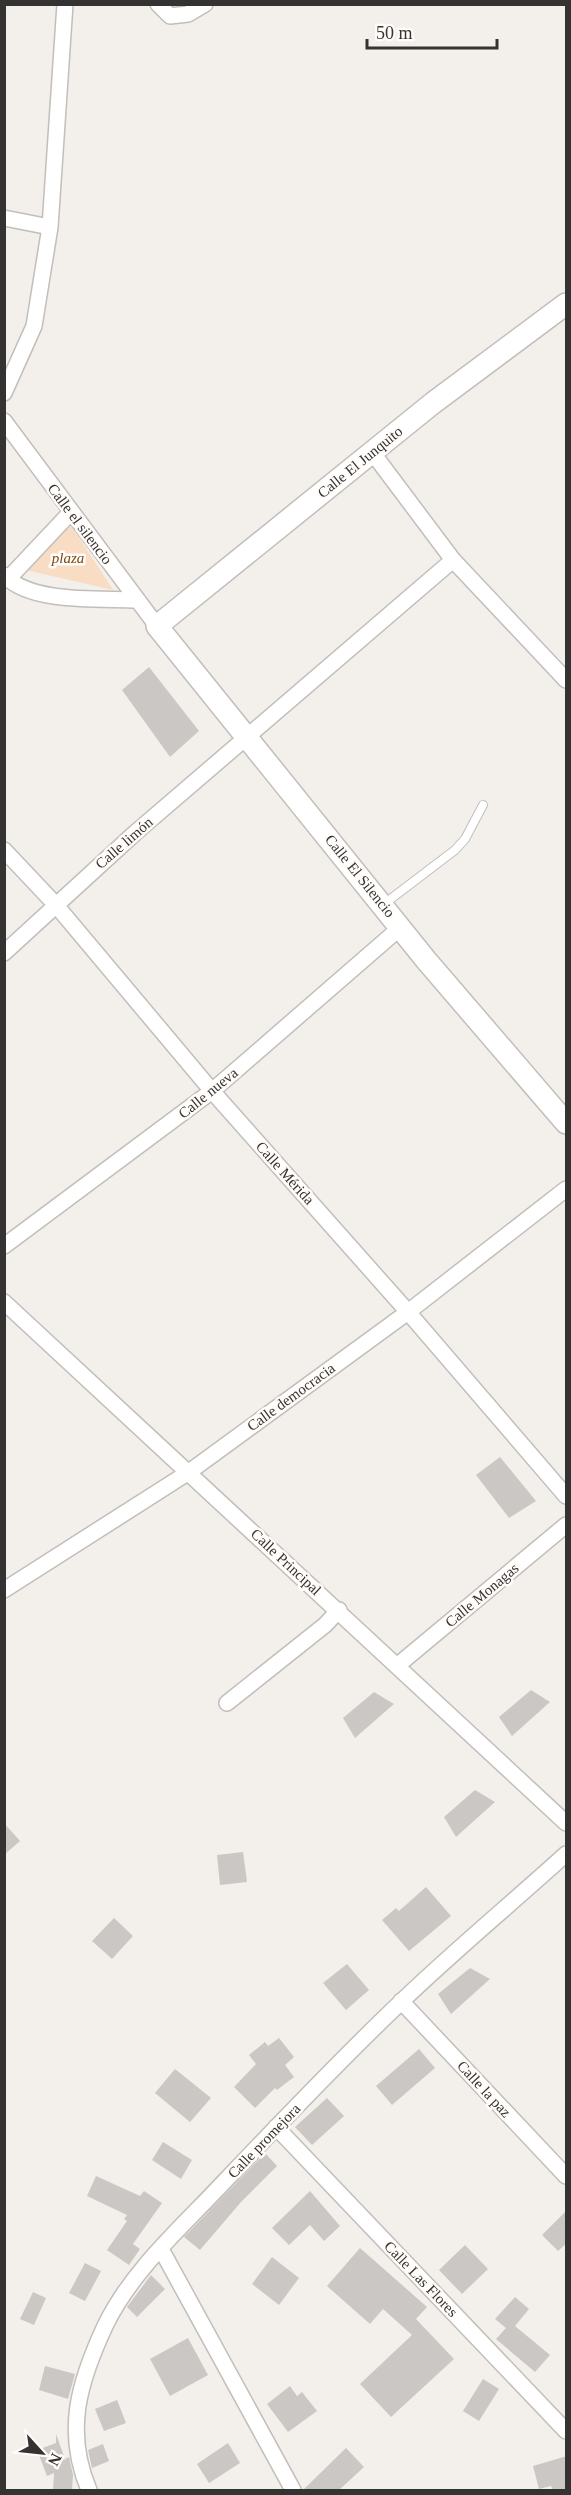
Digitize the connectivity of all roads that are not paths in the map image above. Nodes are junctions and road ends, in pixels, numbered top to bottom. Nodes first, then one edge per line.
1 (65, 4) edge
2 (158, 4) edge
3 (205, 4) edge
4 (4, 218) edge
5 (50, 227) junction
6 (567, 304) edge
7 (4, 393) edge
8 (4, 421) edge
9 (372, 452) junction
10 (70, 512) junction
11 (453, 560) junction
12 (6, 577) edge
13 (137, 600) junction
14 (157, 626) junction
15 (567, 680) edge
16 (247, 736) junction
17 (483, 805) dead end
18 (4, 850) edge
19 (55, 904) junction
20 (383, 905) junction
21 (401, 927) junction
22 (4, 953) edge
23 (212, 1091) junction
24 (567, 1123) edge
25 (567, 1189) edge
26 (4, 1246) edge
27 (4, 1302) edge
28 (408, 1312) junction
29 (189, 1472) junction
30 (567, 1496) edge
31 (567, 1525) edge
32 (4, 1590) edge
33 (339, 1610) junction
34 (398, 1665) junction
35 (227, 1703) dead end
36 (567, 1823) edge
37 (567, 1854) edge
38 (401, 2001) junction
39 (276, 2127) junction
40 (567, 2176) edge
41 (161, 2249) junction
42 (567, 2432) edge
43 (89, 2490) edge
44 (293, 2490) edge

1 - 5 street
2 - 3 street
4 - 5 street
5 - 7 street
6 - 9 street, Calle El Junquito
8 - 10 street, Calle el silencio
9 - 11 street
9 - 14 street, Calle El Junquito
10 - 12 street
10 - 13 street, Calle el silencio
11 - 15 street
11 - 16 street, Calle limón
12 - 13 street
13 - 14 street, Calle el silencio
14 - 16 street, Calle El Silencio
16 - 19 street, Calle limón
16 - 20 street, Calle El Silencio
17 - 20 lane
18 - 19 street, Calle Mérida
19 - 22 street, Calle limón
19 - 23 street, Calle Mérida
20 - 21 street, Calle El Silencio
21 - 23 street, Calle nueva
21 - 24 street, Calle El Silencio
23 - 26 street, Calle nueva
23 - 28 street, Calle Mérida
25 - 28 street, Calle democracia
27 - 29 street, Calle Principal
28 - 29 street, Calle democracia
28 - 30 street, Calle Mérida
29 - 32 street, Calle democracia
29 - 33 street, Calle Principal
31 - 34 street, Calle Monagas
33 - 34 street, Calle Principal
33 - 35 street
34 - 36 street, Calle Principal
37 - 38 street, Calle promejora
38 - 39 street, Calle promejora
38 - 40 street, Calle la paz
39 - 41 street, Calle promejora
39 - 42 street, Calle Las Flores
41 - 43 street, Calle promejora
41 - 44 street

